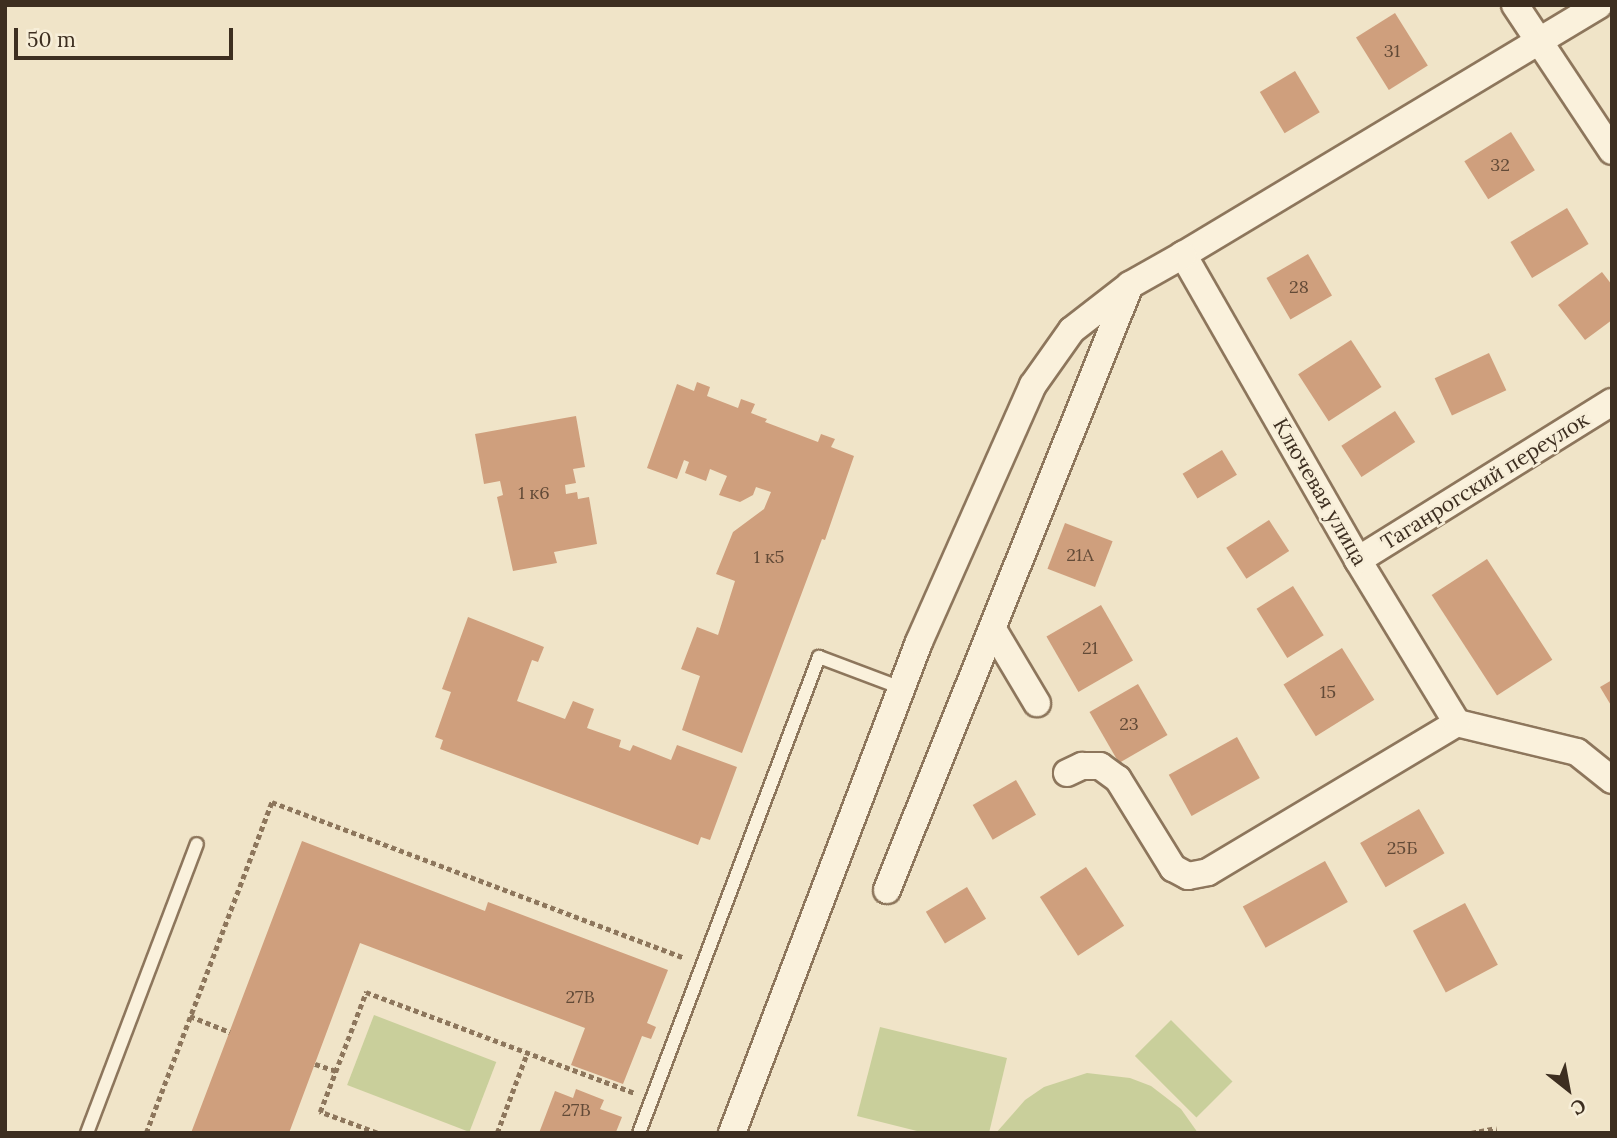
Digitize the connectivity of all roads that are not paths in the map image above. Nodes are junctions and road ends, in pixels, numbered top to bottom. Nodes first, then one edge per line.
1 (1515, 5) edge
2 (1599, 5) edge
3 (1541, 41) junction
4 (1612, 151) edge
5 (1183, 255) junction
6 (1130, 285) junction
7 (1612, 402) edge
8 (1358, 560) junction
9 (994, 631) junction
10 (901, 688) junction
11 (1037, 703) dead end
12 (1457, 723) junction
13 (1068, 773) dead end
14 (1612, 780) edge
15 (197, 845) dead end
16 (887, 890) dead end
17 (87, 1133) edge
18 (639, 1133) edge
19 (732, 1133) edge

1 - 3 street
2 - 3 street
3 - 4 street
3 - 5 street
5 - 6 street
5 - 8 street, Ключевая улица
6 - 9 street
6 - 10 street
7 - 8 street, Таганрогский переулок
8 - 12 street, Ключевая улица
9 - 11 street
9 - 16 street
10 - 18 lane
10 - 19 street
12 - 13 street
12 - 14 street
15 - 17 lane

